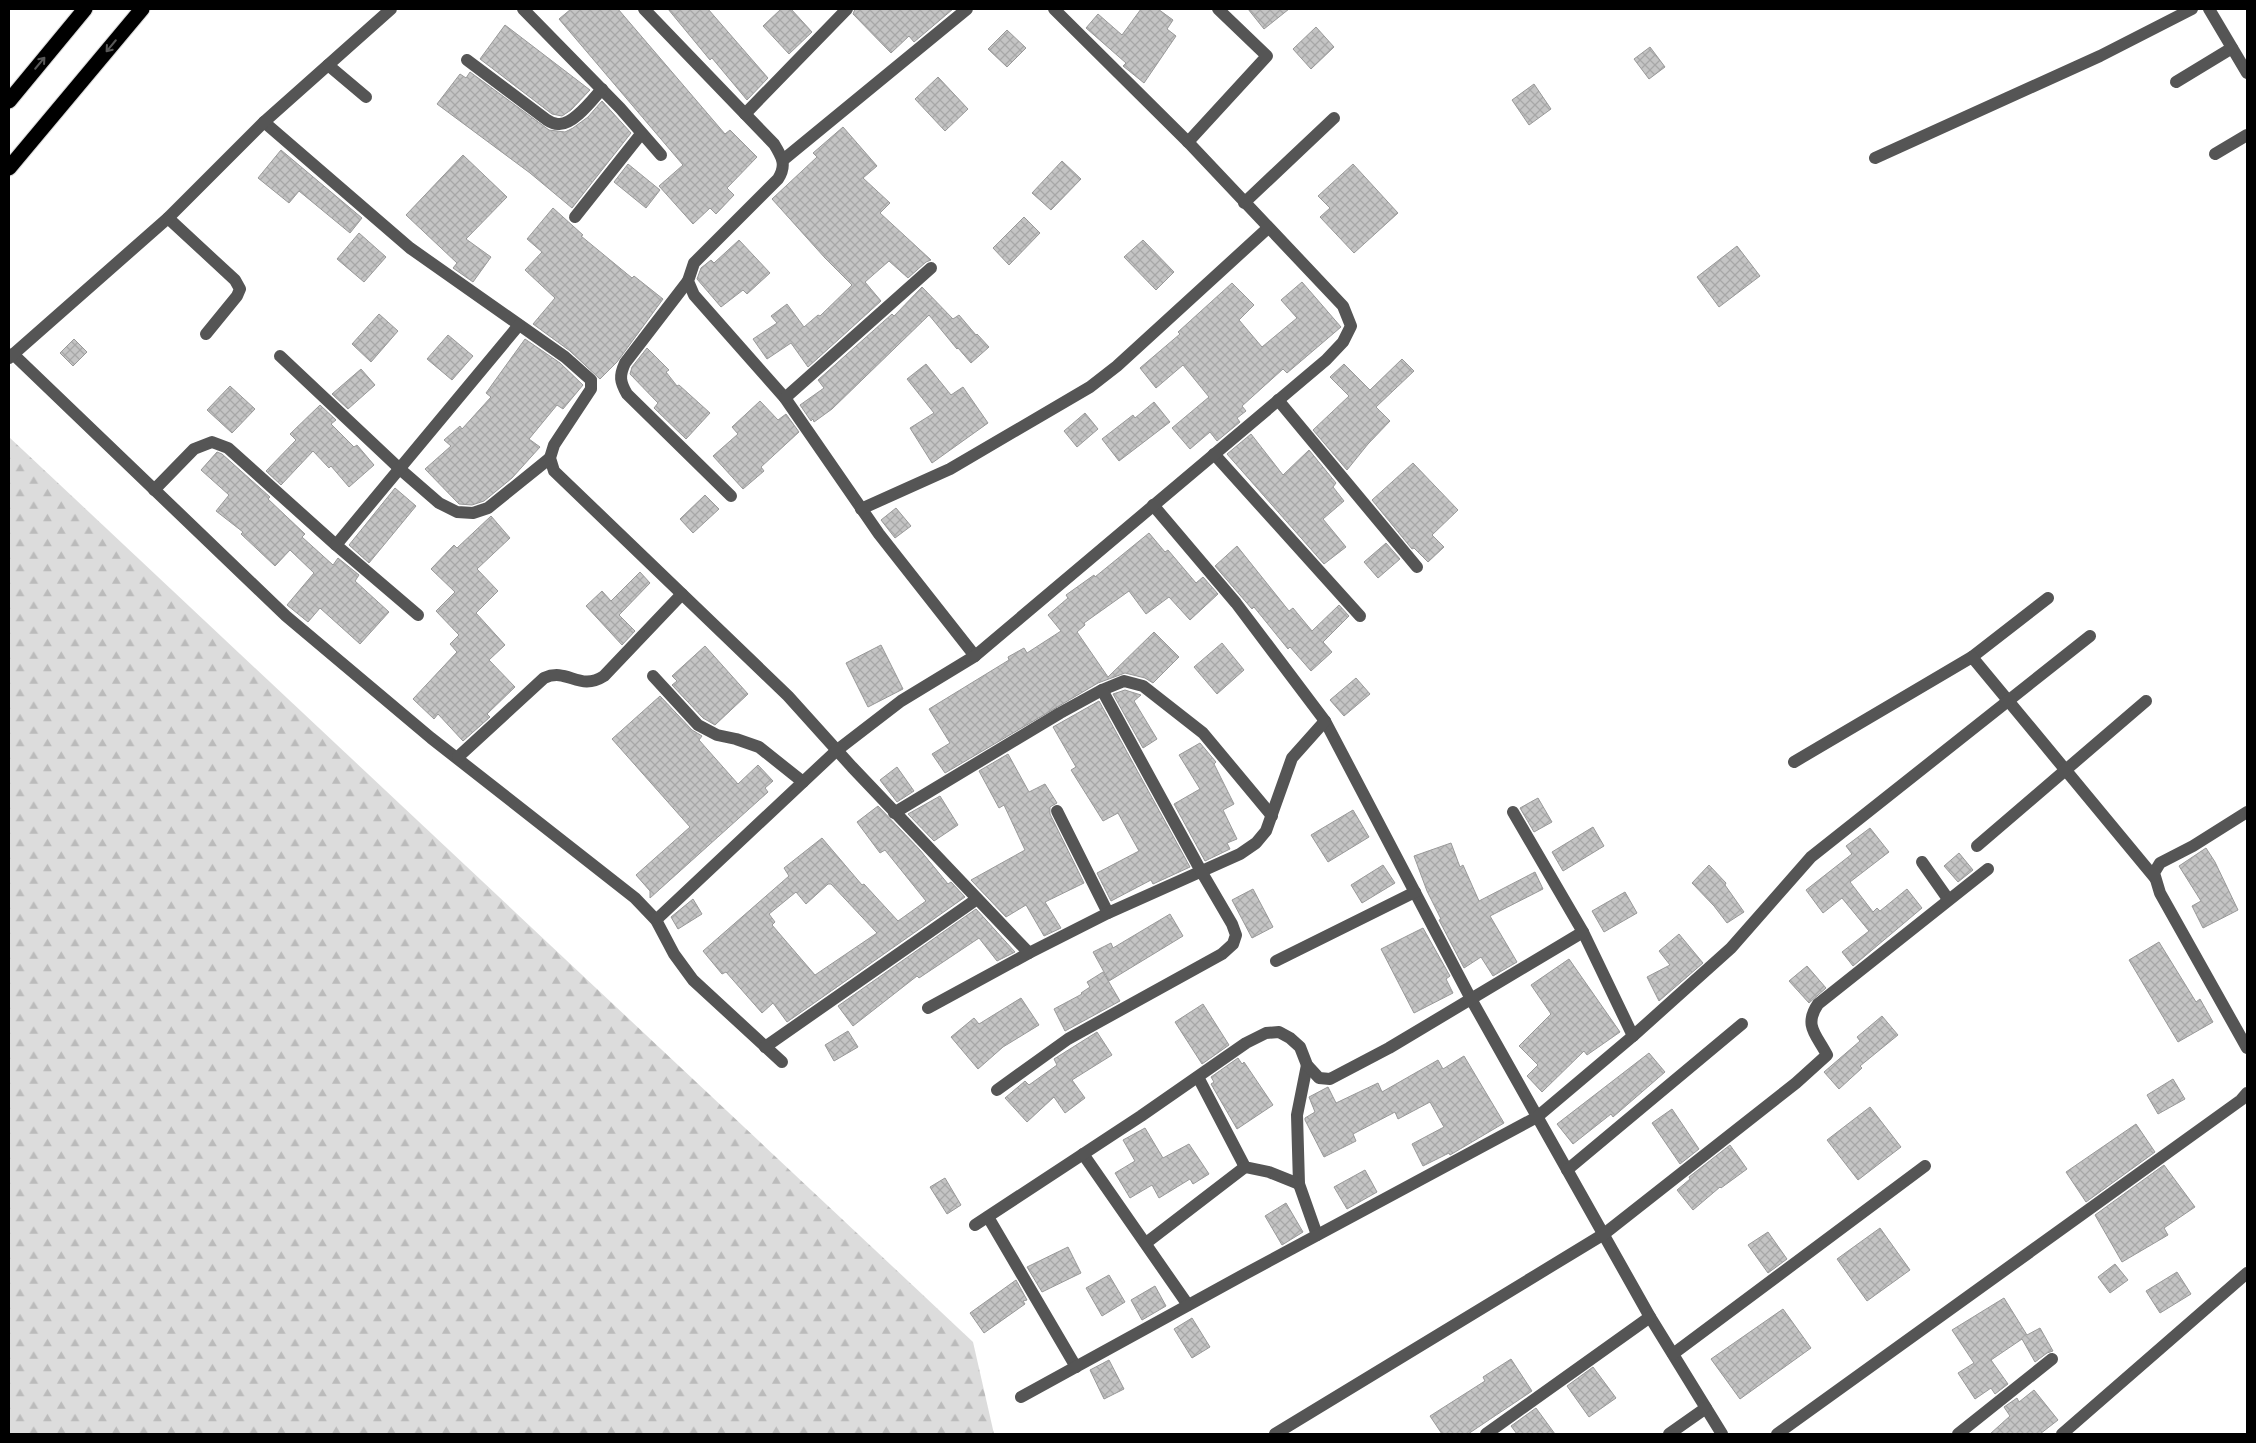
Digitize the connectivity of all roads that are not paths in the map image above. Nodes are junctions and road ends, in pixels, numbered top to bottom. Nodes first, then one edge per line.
1 (85, 9) edge
2 (142, 9) edge
3 (392, 9) edge
4 (523, 9) edge
5 (644, 9) edge
6 (847, 9) edge
7 (967, 9) edge
8 (1054, 9) edge
9 (1218, 9) edge
10 (2192, 9) edge
11 (2209, 9) edge
12 (2232, 48) junction
13 (467, 60) dead end
14 (328, 65) junction
15 (2247, 73) edge
16 (2176, 82) dead end
17 (602, 89) junction
18 (366, 97) dead end
19 (9, 101) edge
20 (746, 114) junction
21 (1334, 118) dead end
22 (264, 122) junction
23 (641, 134) junction
24 (2247, 134) edge
25 (1188, 142) junction
26 (2215, 154) dead end
27 (661, 155) dead end
28 (1875, 158) dead end
29 (783, 160) junction
30 (9, 168) edge
31 (1244, 202) junction
32 (575, 217) dead end
33 (168, 218) junction
34 (1268, 228) junction
35 (931, 268) dead end
36 (688, 281) junction
37 (519, 325) junction
38 (206, 334) dead end
39 (11, 356) edge
40 (280, 356) dead end
41 (784, 398) junction
42 (1278, 400) junction
43 (1214, 454) junction
44 (550, 458) junction
45 (401, 470) junction
46 (154, 490) junction
47 (731, 496) dead end
48 (1153, 505) junction
49 (861, 509) junction
50 (336, 545) junction
51 (1417, 567) dead end
52 (682, 594) junction
53 (2048, 598) dead end
54 (418, 615) dead end
55 (1360, 616) dead end
56 (2090, 636) dead end
57 (975, 656) junction
58 (1972, 657) junction
59 (653, 676) dead end
60 (1102, 690) junction
61 (2008, 701) junction
62 (2146, 701) dead end
63 (1325, 721) junction
64 (836, 751) junction
65 (458, 757) junction
66 (1794, 762) dead end
67 (2065, 770) junction
68 (803, 782) junction
69 (1057, 811) dead end
70 (1513, 812) dead end
71 (2247, 812) edge
72 (894, 813) junction
73 (1272, 816) junction
74 (1977, 846) dead end
75 (1922, 862) dead end
76 (1988, 869) dead end
77 (1201, 871) junction
78 (2155, 878) junction
79 (1415, 892) junction
80 (977, 898) junction
81 (1948, 899) junction
82 (1108, 913) junction
83 (656, 920) junction
84 (1583, 932) junction
85 (1029, 953) junction
86 (1276, 961) dead end
87 (1471, 999) junction
88 (928, 1008) dead end
89 (1742, 1024) dead end
90 (1632, 1036) junction
91 (765, 1047) junction
92 (2247, 1048) edge
93 (782, 1062) dead end
94 (1307, 1065) junction
95 (1198, 1077) junction
96 (997, 1090) dead end
97 (2247, 1093) edge
98 (1537, 1116) junction
99 (1083, 1154) junction
100 (1925, 1166) dead end
101 (1246, 1167) junction
102 (1567, 1170) junction
103 (1299, 1184) junction
104 (988, 1217) junction
105 (975, 1225) dead end
106 (1604, 1234) junction
107 (1317, 1235) junction
108 (1146, 1243) junction
109 (2247, 1273) edge
110 (1188, 1305) junction
111 (1650, 1317) junction
112 (1673, 1354) junction
113 (2052, 1359) dead end
114 (1076, 1367) junction
115 (1021, 1397) dead end
116 (1706, 1408) junction
117 (1275, 1434) edge
118 (1486, 1434) edge
119 (1669, 1434) edge
120 (1722, 1434) edge
121 (1778, 1434) edge
122 (1958, 1434) edge
123 (2062, 1434) edge

19 -> 1 highway
2 -> 30 highway
3 - 14 street
4 - 17 street
5 - 20 street
6 - 20 street
7 - 29 street
8 - 25 street
9 - 25 street
10 - 28 street
11 - 12 street
12 - 15 street
12 - 16 street
13 - 17 street
14 - 18 street
14 - 22 street
17 - 23 street
20 - 29 street
21 - 31 street
22 - 33 street
22 - 37 street
23 - 27 street
23 - 32 street
24 - 26 street
25 - 31 street
29 - 36 street
31 - 34 street
33 - 38 street
33 - 39 street
34 - 42 street
34 - 49 street
35 - 41 street
36 - 41 street
36 - 47 street
37 - 44 street
37 - 45 street
39 - 46 street
40 - 45 street
41 - 49 street
42 - 43 street
42 - 51 street
43 - 48 street
43 - 55 street
44 - 45 street
44 - 52 street
45 - 50 street
46 - 50 street
46 - 65 street
48 - 57 street
48 - 63 street
49 - 57 street
50 - 54 street
52 - 64 street
52 - 65 street
53 - 58 street
56 - 61 street
57 - 64 street
58 - 61 street
58 - 66 street
59 - 68 street
60 - 72 street
60 - 73 street
60 - 77 street
61 - 67 street
61 - 90 street
62 - 67 street
63 - 73 street
63 - 79 street
64 - 68 street
64 - 72 street
65 - 83 street
67 - 74 street
67 - 78 street
68 - 83 street
69 - 82 street
70 - 84 street
71 - 78 street
72 - 80 street
73 - 77 street
75 - 81 street
76 - 81 street
77 - 82 street
77 - 96 street
78 - 92 street
79 - 86 street
79 - 87 street
80 - 85 street
80 - 91 street
81 - 106 street
82 - 85 street
83 - 91 street
84 - 87 street
84 - 90 street
85 - 88 street
87 - 94 street
87 - 98 street
89 - 102 street
90 - 98 street
91 - 93 street
94 - 95 street
94 - 103 street
95 - 99 street
95 - 101 street
97 - 121 street
98 - 102 street
98 - 107 street
99 - 104 street
99 - 108 street
100 - 112 street
101 - 103 street
101 - 108 street
102 - 106 street
103 - 107 street
104 - 105 street
104 - 114 street
106 - 111 street
106 - 117 street
107 - 110 street
108 - 110 street
109 - 123 street
110 - 114 street
111 - 112 street
111 - 118 street
112 - 116 street
113 - 122 street
114 - 115 street
116 - 119 street
116 - 120 street

